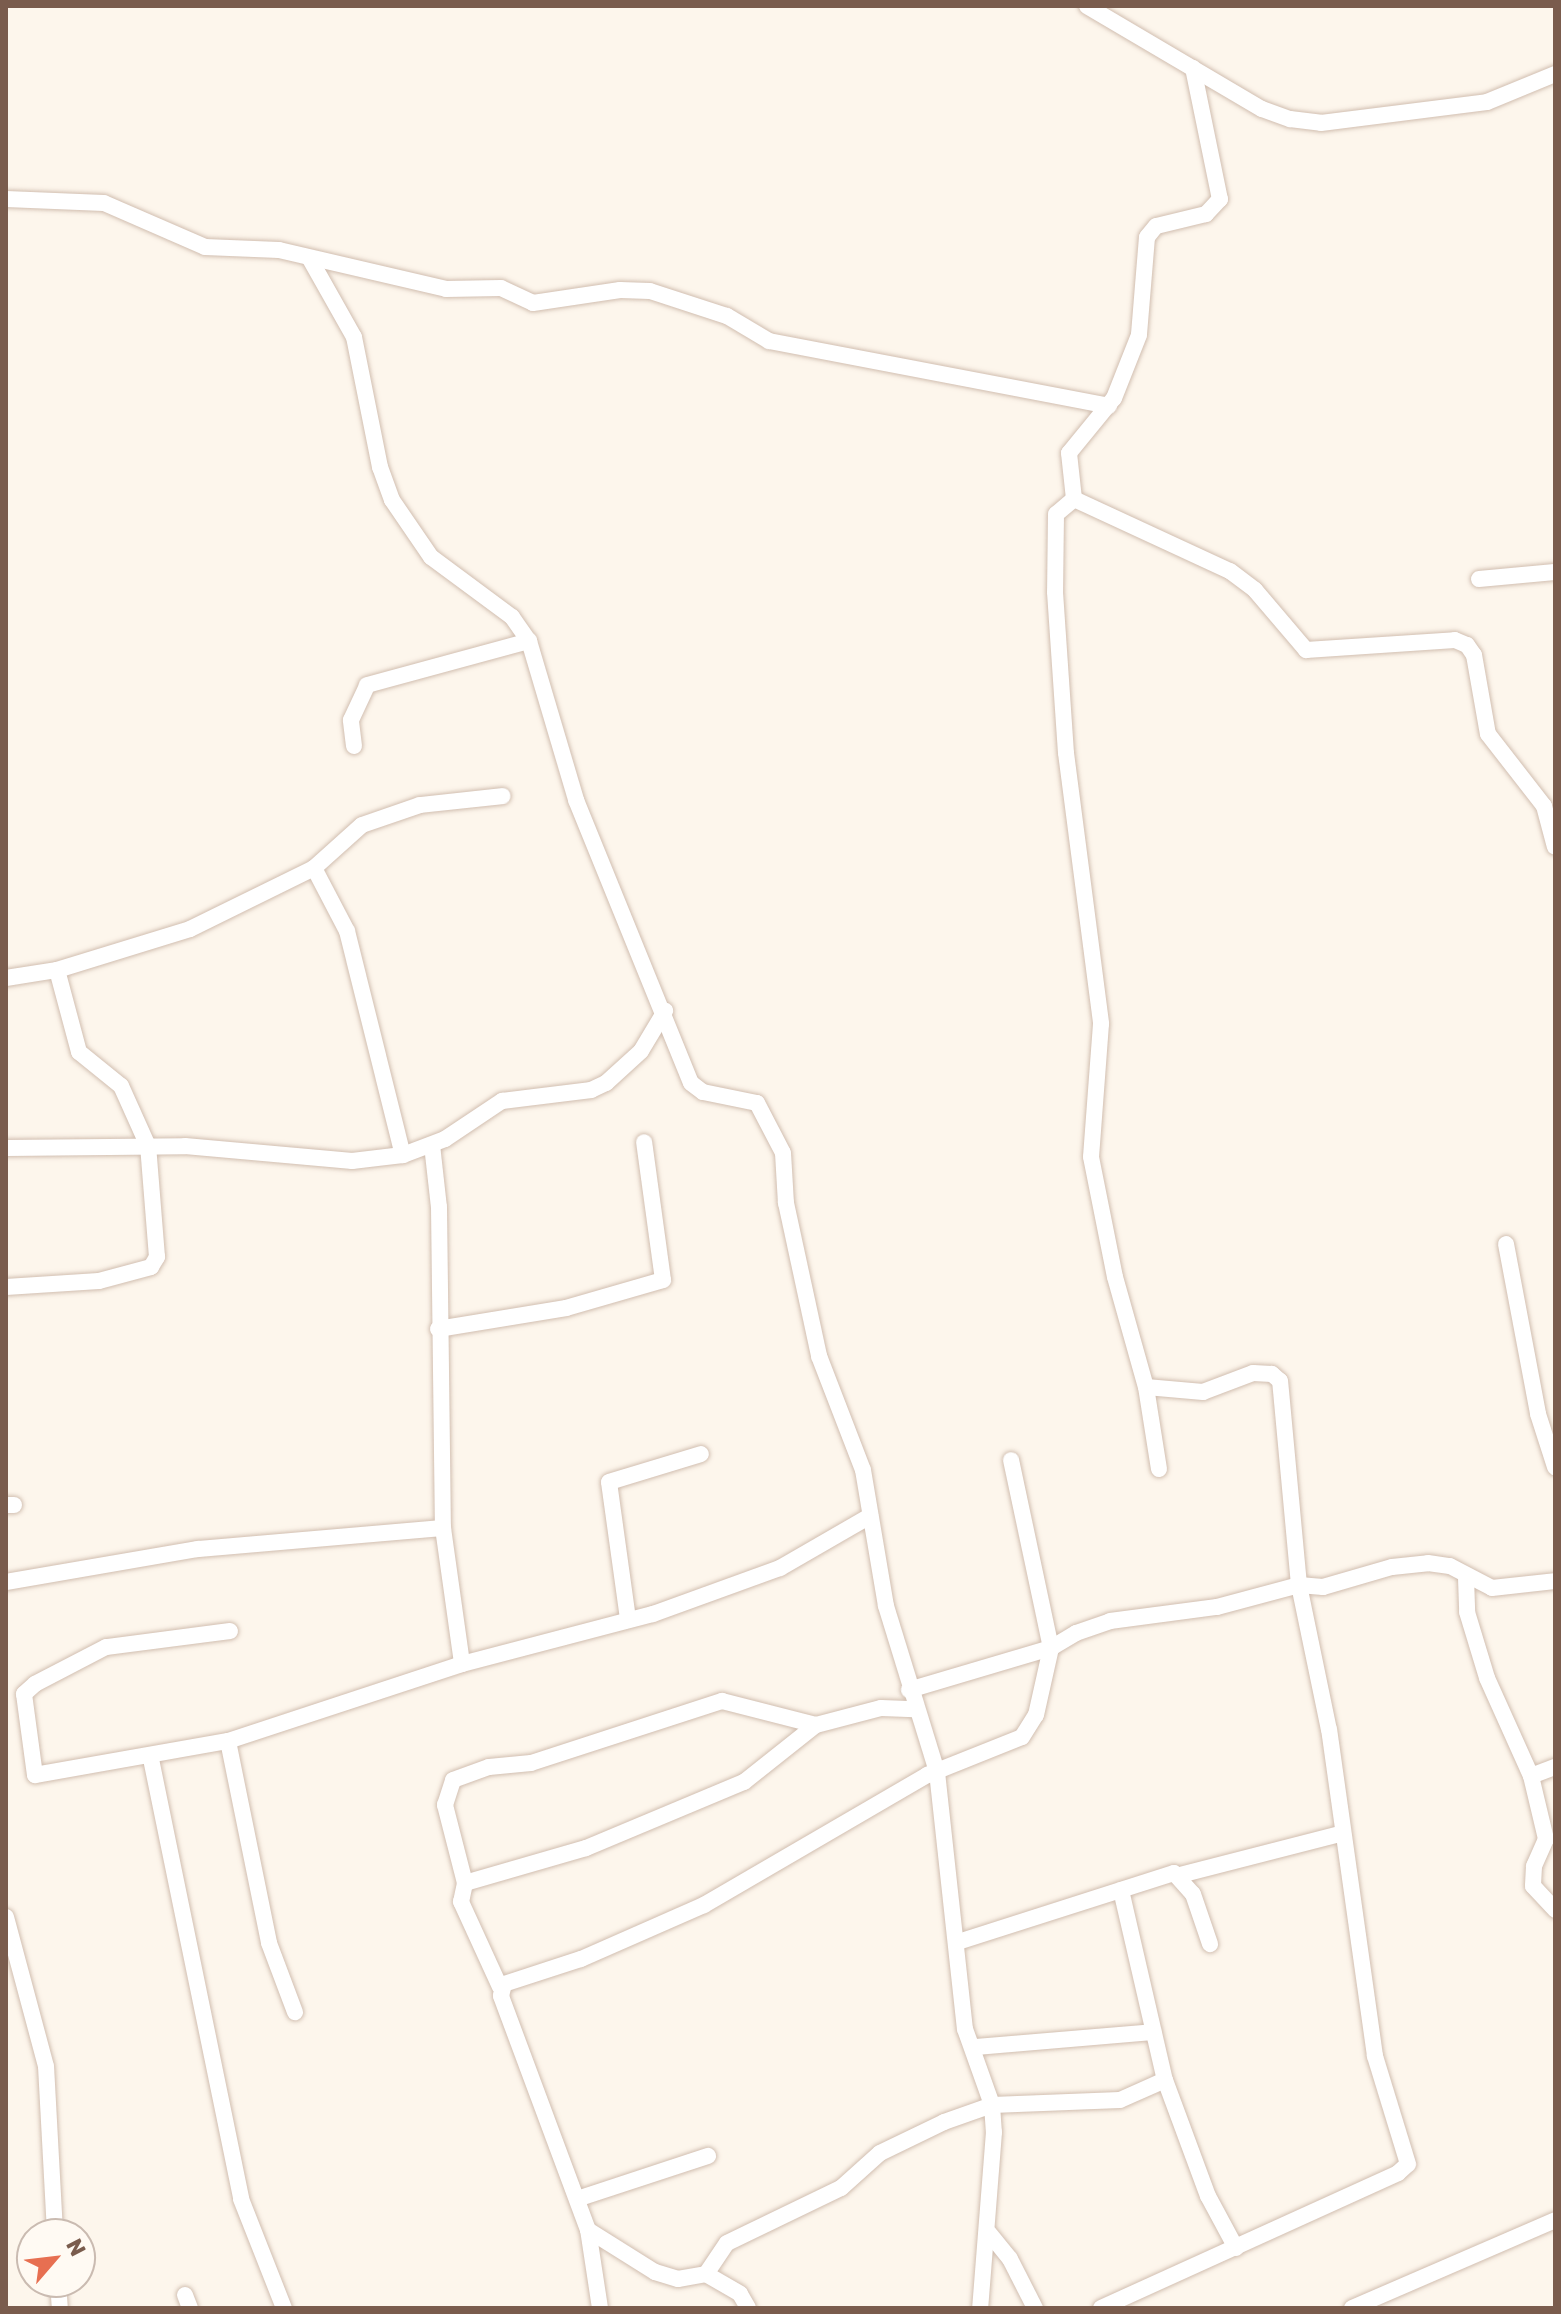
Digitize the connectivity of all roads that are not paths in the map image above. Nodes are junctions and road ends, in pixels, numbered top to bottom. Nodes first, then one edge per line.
1 (1087, 6) edge
2 (1193, 68) junction
3 (1555, 74) edge
4 (6, 199) edge
5 (310, 259) junction
6 (1109, 406) junction
7 (1074, 499) junction
8 (1555, 572) edge
9 (1479, 579) dead end
10 (529, 641) junction
11 (354, 746) dead end
12 (503, 796) dead end
13 (1555, 847) edge
14 (314, 868) junction
15 (57, 970) junction
16 (6, 978) edge
17 (665, 1011) junction
18 (644, 1142) dead end
19 (432, 1145) junction
20 (148, 1146) junction
21 (6, 1148) edge
22 (403, 1155) junction
23 (1506, 1244) dead end
24 (6, 1287) edge
25 (438, 1329) junction
26 (1146, 1387) junction
27 (701, 1454) dead end
28 (1011, 1460) dead end
29 (1555, 1467) edge
30 (1159, 1469) dead end
31 (870, 1516) junction
32 (443, 1528) junction
33 (1466, 1578) junction
34 (1555, 1581) edge
35 (6, 1582) edge
36 (1299, 1585) junction
37 (628, 1619) junction
38 (230, 1631) dead end
39 (1051, 1648) junction
40 (462, 1664) junction
41 (909, 1690) junction
42 (915, 1709) junction
43 (816, 1725) junction
44 (228, 1741) junction
45 (151, 1759) junction
46 (1555, 1767) edge
47 (937, 1772) junction
48 (1531, 1776) junction
49 (1340, 1834) junction
50 (1180, 1875) junction
51 (465, 1883) junction
52 (1121, 1890) junction
53 (1555, 1910) edge
54 (6, 1917) edge
55 (958, 1942) junction
56 (1210, 1944) dead end
57 (500, 1987) junction
58 (295, 2012) dead end
59 (1153, 2032) junction
60 (975, 2047) junction
61 (1165, 2080) junction
62 (992, 2105) junction
63 (708, 2156) dead end
64 (577, 2199) junction
65 (54, 2218) edge
66 (1555, 2220) edge
67 (588, 2230) junction
68 (989, 2233) junction
69 (1236, 2248) junction
70 (706, 2274) junction
71 (284, 2308) edge
72 (600, 2308) edge
73 (748, 2308) edge
74 (980, 2308) edge
75 (1035, 2308) edge
76 (1101, 2308) edge
77 (1352, 2308) edge

1 - 2 street
2 - 3 street
2 - 6 street
4 - 5 street
5 - 6 street
5 - 10 street
6 - 7 street
7 - 13 street
7 - 26 street
8 - 9 street
10 - 11 street
10 - 17 street
12 - 14 street
14 - 15 street
14 - 22 street
15 - 16 street
15 - 20 street
17 - 19 street
17 - 31 street
18 - 25 street
19 - 22 street
19 - 25 street
20 - 21 street
20 - 22 street
20 - 24 street
23 - 29 street
25 - 32 street
26 - 30 street
26 - 36 street
27 - 37 street
28 - 39 street
31 - 37 street
31 - 41 street
32 - 35 street
32 - 40 street
33 - 34 street
33 - 36 street
33 - 48 street
36 - 39 street
36 - 49 street
37 - 40 street
38 - 45 street
39 - 41 street
39 - 47 street
40 - 44 street
41 - 42 street
42 - 43 street
42 - 47 street
43 - 51 street
43 - 51 street
44 - 45 street
44 - 58 street
45 - 71 street
46 - 48 street
47 - 55 street
47 - 57 street
48 - 53 street
49 - 50 street
49 - 69 street
50 - 52 street
50 - 56 street
51 - 57 street
52 - 55 street
52 - 59 street
54 - 65 street
55 - 60 street
57 - 64 street
59 - 60 street
59 - 61 street
60 - 62 street
61 - 62 street
61 - 69 street
62 - 68 street
62 - 70 street
63 - 64 street
64 - 67 street
66 - 77 street
67 - 70 street
67 - 72 street
68 - 74 street
68 - 75 street
69 - 76 street
70 - 73 street

